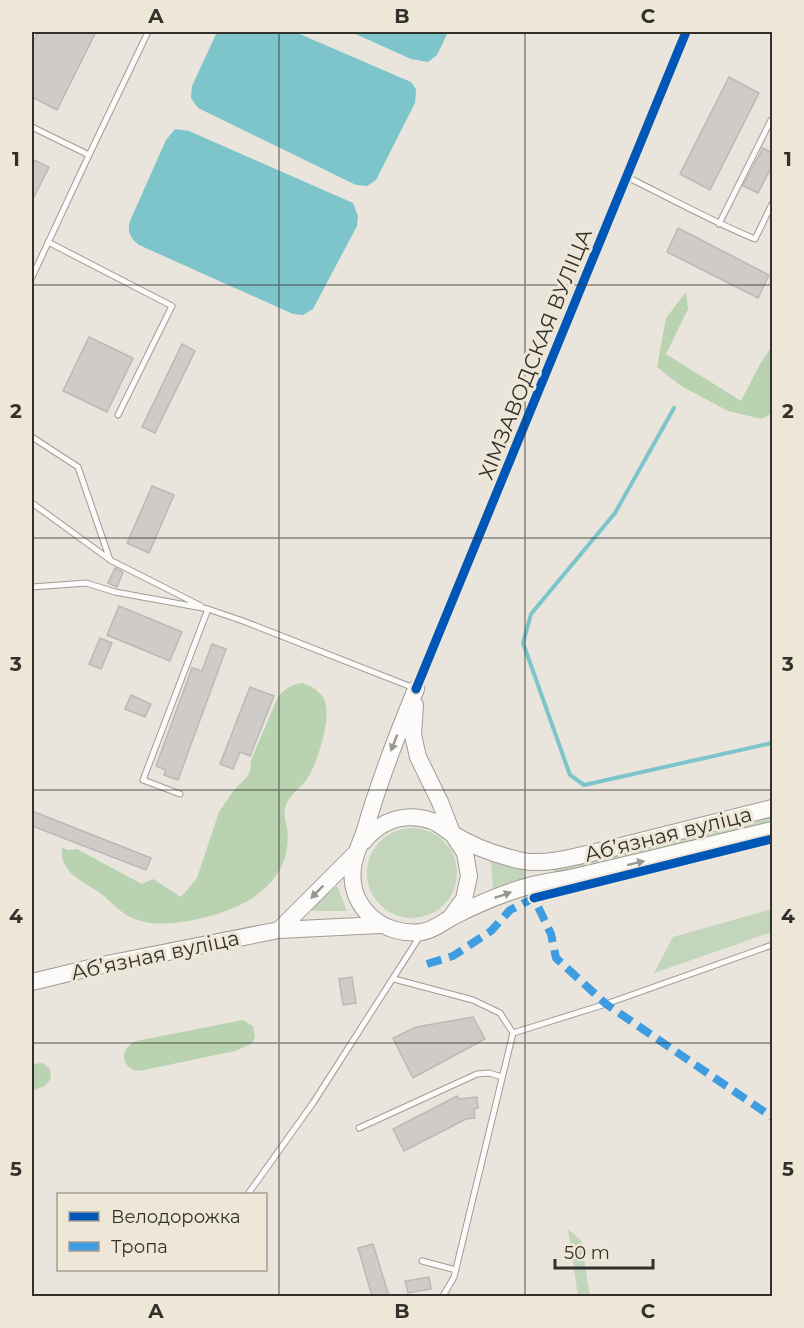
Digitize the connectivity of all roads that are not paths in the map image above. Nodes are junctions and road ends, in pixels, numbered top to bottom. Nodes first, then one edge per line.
1 (148, 32) edge
2 (686, 32) edge
3 (772, 121) edge
4 (32, 127) edge
5 (89, 155) junction
6 (627, 177) junction
7 (772, 204) edge
8 (719, 224) junction
9 (48, 242) junction
10 (32, 277) edge
11 (118, 415) dead end
12 (32, 437) edge
13 (32, 504) edge
14 (110, 560) junction
15 (32, 587) edge
16 (208, 609) junction
17 (416, 689) junction
18 (180, 794) dead end
19 (772, 808) edge
20 (772, 830) edge
21 (452, 833) junction
22 (358, 849) junction
23 (450, 918) junction
24 (380, 925) junction
25 (279, 930) junction
26 (423, 932) junction
27 (772, 945) edge
28 (394, 980) junction
29 (32, 982) edge
30 (513, 1033) junction
31 (502, 1077) junction
32 (359, 1128) dead end
33 (249, 1193) edge
34 (423, 1260) dead end
35 (456, 1270) junction
36 (443, 1296) edge

1 - 5 lane
2 - 6 street, ХІМЗАВОДСКАЯ ВУЛІЦА
3 - 8 lane
4 - 5 lane
5 - 9 lane
6 - 8 lane
6 - 17 street, ХІМЗАВОДСКАЯ ВУЛІЦА
7 - 8 lane
9 - 10 lane
9 - 11 lane
12 - 14 lane
13 - 14 lane
14 - 16 lane
15 - 16 lane
16 - 17 lane
16 - 18 lane
17 - 21 main road
17 -> 22 main road
19 - 21 main road, Абʼязная вуліца
23 -> 20 main road, Абʼязная вуліца
21 - 22 main road
21 - 23 main road
22 - 24 main road
22 -> 25 main road
23 - 26 main road
24 - 25 main road, Абʼязная вуліца
24 - 26 main road
25 - 29 main road, Абʼязная вуліца
26 - 28 lane
27 - 30 lane
28 - 30 lane
28 - 33 lane
30 - 31 lane
31 - 32 lane
31 - 35 lane
34 - 35 lane
35 - 36 lane

